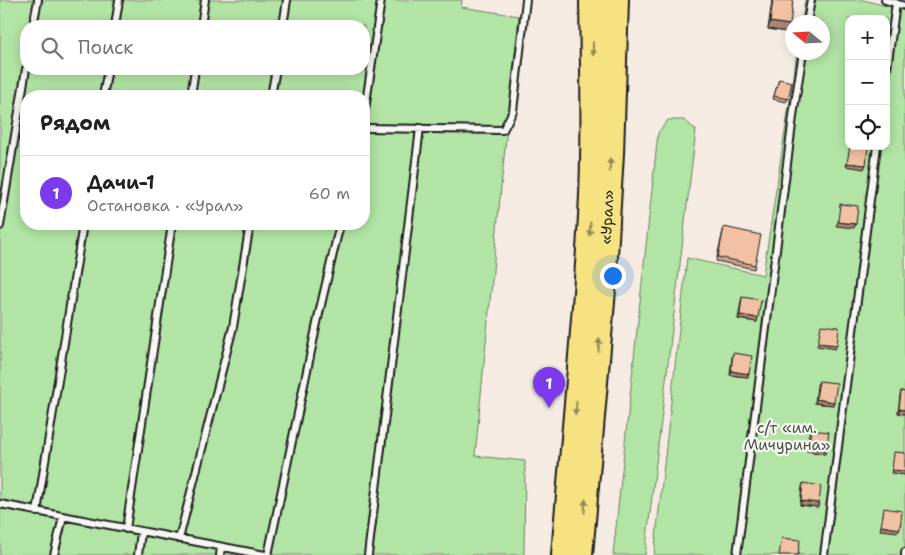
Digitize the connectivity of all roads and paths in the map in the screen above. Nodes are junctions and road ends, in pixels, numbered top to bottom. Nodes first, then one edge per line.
1 (38, 0) edge
2 (119, 0) edge
3 (205, 0) edge
4 (288, 0) edge
5 (381, 0) edge
6 (526, 0) edge
7 (592, 0) edge
8 (616, 0) edge
9 (811, 0) edge
10 (884, 0) edge
11 (896, 3) junction
12 (905, 6) edge
13 (809, 15) edge
14 (34, 20) edge
15 (116, 20) edge
16 (202, 20) edge
17 (284, 20) edge
18 (802, 60) edge
19 (888, 60) edge
20 (25, 75) edge
21 (107, 75) edge
22 (194, 75) edge
23 (275, 75) edge
24 (23, 90) edge
25 (104, 90) edge
26 (192, 90) edge
27 (272, 90) edge
28 (368, 90) edge
29 (20, 105) edge
30 (370, 128) edge
31 (420, 128) junction
32 (876, 150) edge
33 (0, 226) edge
34 (82, 230) edge
35 (171, 230) edge
36 (249, 230) edge
37 (339, 230) edge
38 (0, 504) edge
39 (37, 512) junction
40 (63, 517) junction
41 (126, 529) junction
42 (141, 532) junction
43 (179, 539) junction
44 (221, 547) junction
45 (54, 555) edge
46 (138, 555) edge
47 (220, 555) edge
48 (266, 555) edge
49 (368, 555) edge
50 (564, 555) edge
51 (580, 555) edge
52 (737, 555) edge
53 (824, 555) edge

1 - 14 lane
2 - 15 lane
3 - 16 lane
4 - 17 lane
5 - 28 lane
6 - 31 lane
7 -> 50 highway, «Урал»
51 -> 8 highway, «Урал»
9 - 13 lane
10 - 11 lane
11 - 12 lane
11 - 19 lane
18 - 52 lane
20 - 24 lane
21 - 25 lane
22 - 26 lane
23 - 27 lane
29 - 33 lane
30 - 31 lane
31 - 49 lane
32 - 53 lane
34 - 39 lane
35 - 41 lane
36 - 43 lane
37 - 48 lane
38 - 39 lane
39 - 40 lane
40 - 41 lane
40 - 45 lane
41 - 42 lane
42 - 43 lane
42 - 46 lane
43 - 44 lane
44 - 47 lane
44 - 48 lane

